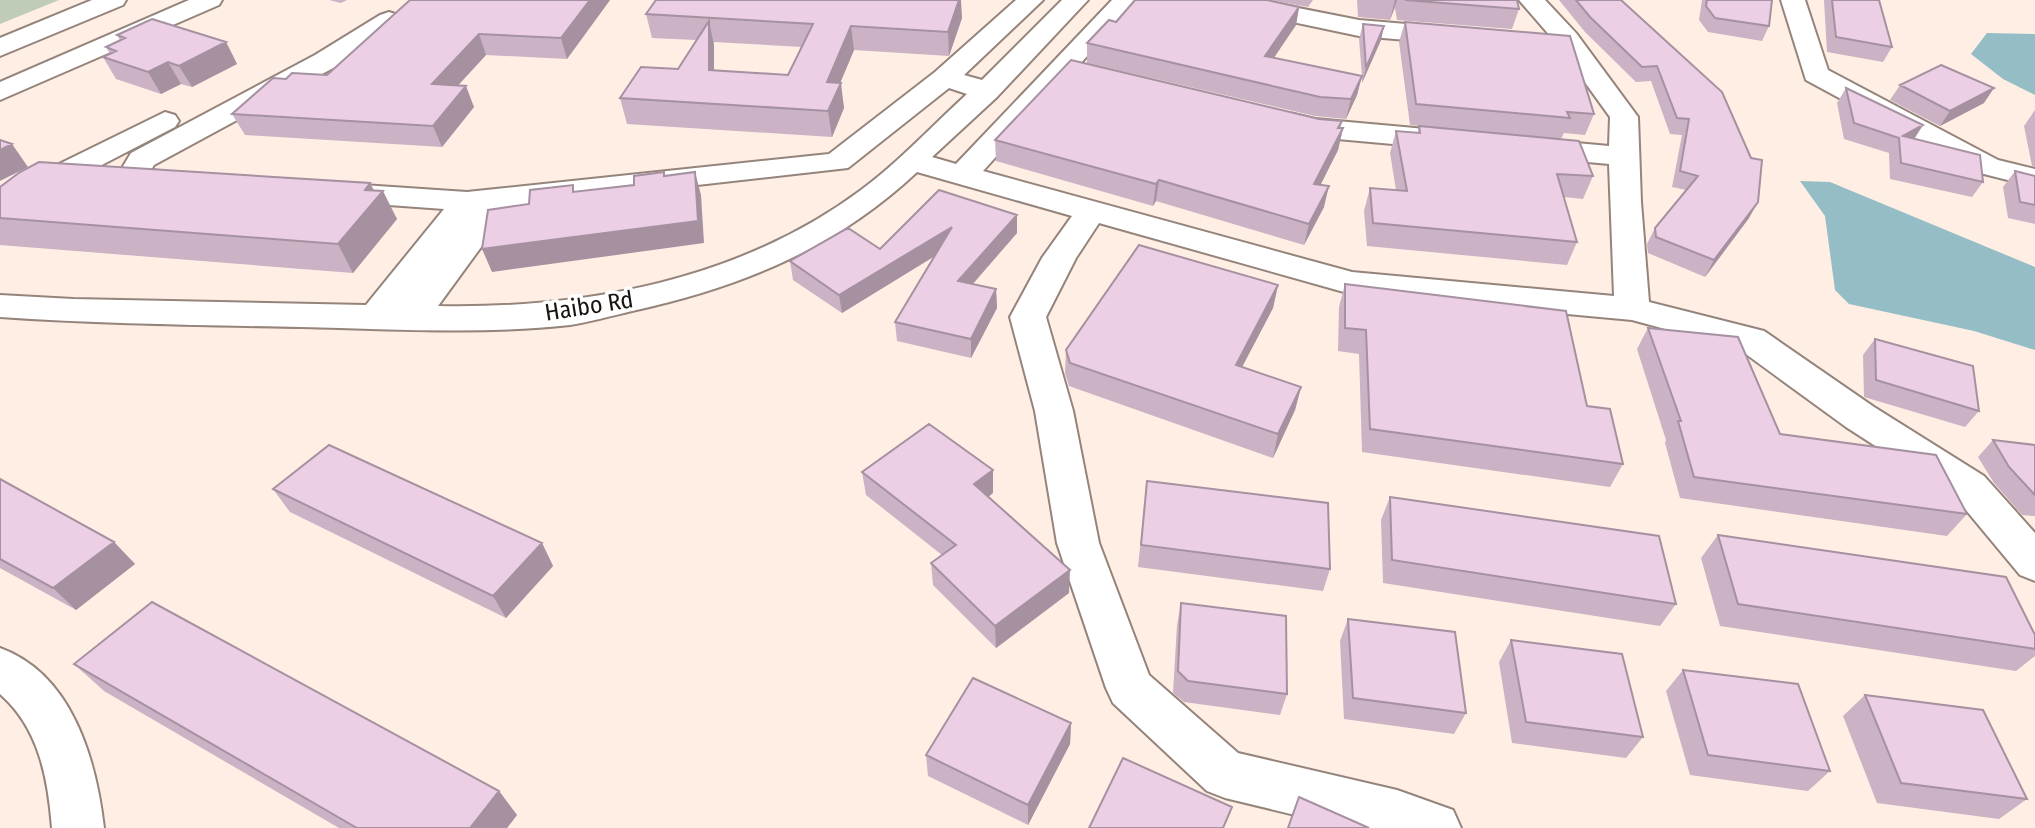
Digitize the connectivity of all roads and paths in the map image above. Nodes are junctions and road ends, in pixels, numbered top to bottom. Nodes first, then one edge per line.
1 (84, 0) edge
2 (114, 0) edge
3 (209, 0) edge
4 (1031, 0) edge
5 (1076, 0) edge
6 (1126, 0) edge
7 (1221, 0) edge
8 (1531, 0) edge
9 (1793, 0) edge
10 (0, 35) edge
11 (1479, 37) edge
12 (1532, 42) edge
13 (1572, 45) junction
14 (0, 48) edge
15 (945, 78) junction
16 (986, 91) junction
17 (0, 92) edge
18 (1262, 115) edge
19 (1624, 156) junction
20 (911, 161) junction
21 (962, 176) junction
22 (2035, 178) edge
23 (198, 183) edge
24 (306, 190) edge
25 (502, 197) junction
26 (467, 201) junction
27 (0, 205) edge
28 (1090, 213) junction
29 (0, 306) edge
30 (1632, 309) junction
31 (375, 317) junction
32 (410, 319) junction
33 (2035, 563) edge
34 (0, 668) edge
35 (78, 828) edge
36 (1434, 828) edge

1 - 10 street
2 - 14 street
3 - 17 street
4 - 15 street
5 - 16 street, Haibo Rd
6 - 21 street
7 - 11 street
8 - 13 street
9 - 22 street
12 - 13 street
13 - 19 street
15 - 16 street
15 - 25 street
16 - 20 street, Haibo Rd
18 - 19 street
19 - 30 street
20 - 21 street
20 - 32 street, Haibo Rd
21 - 28 street
23 - 27 street
24 - 26 street
25 - 26 street
25 - 32 street
26 - 31 street
28 - 30 street
28 - 36 street
29 - 31 street, Haibo Rd
30 - 33 street
31 - 32 street, Haibo Rd
34 - 35 street

